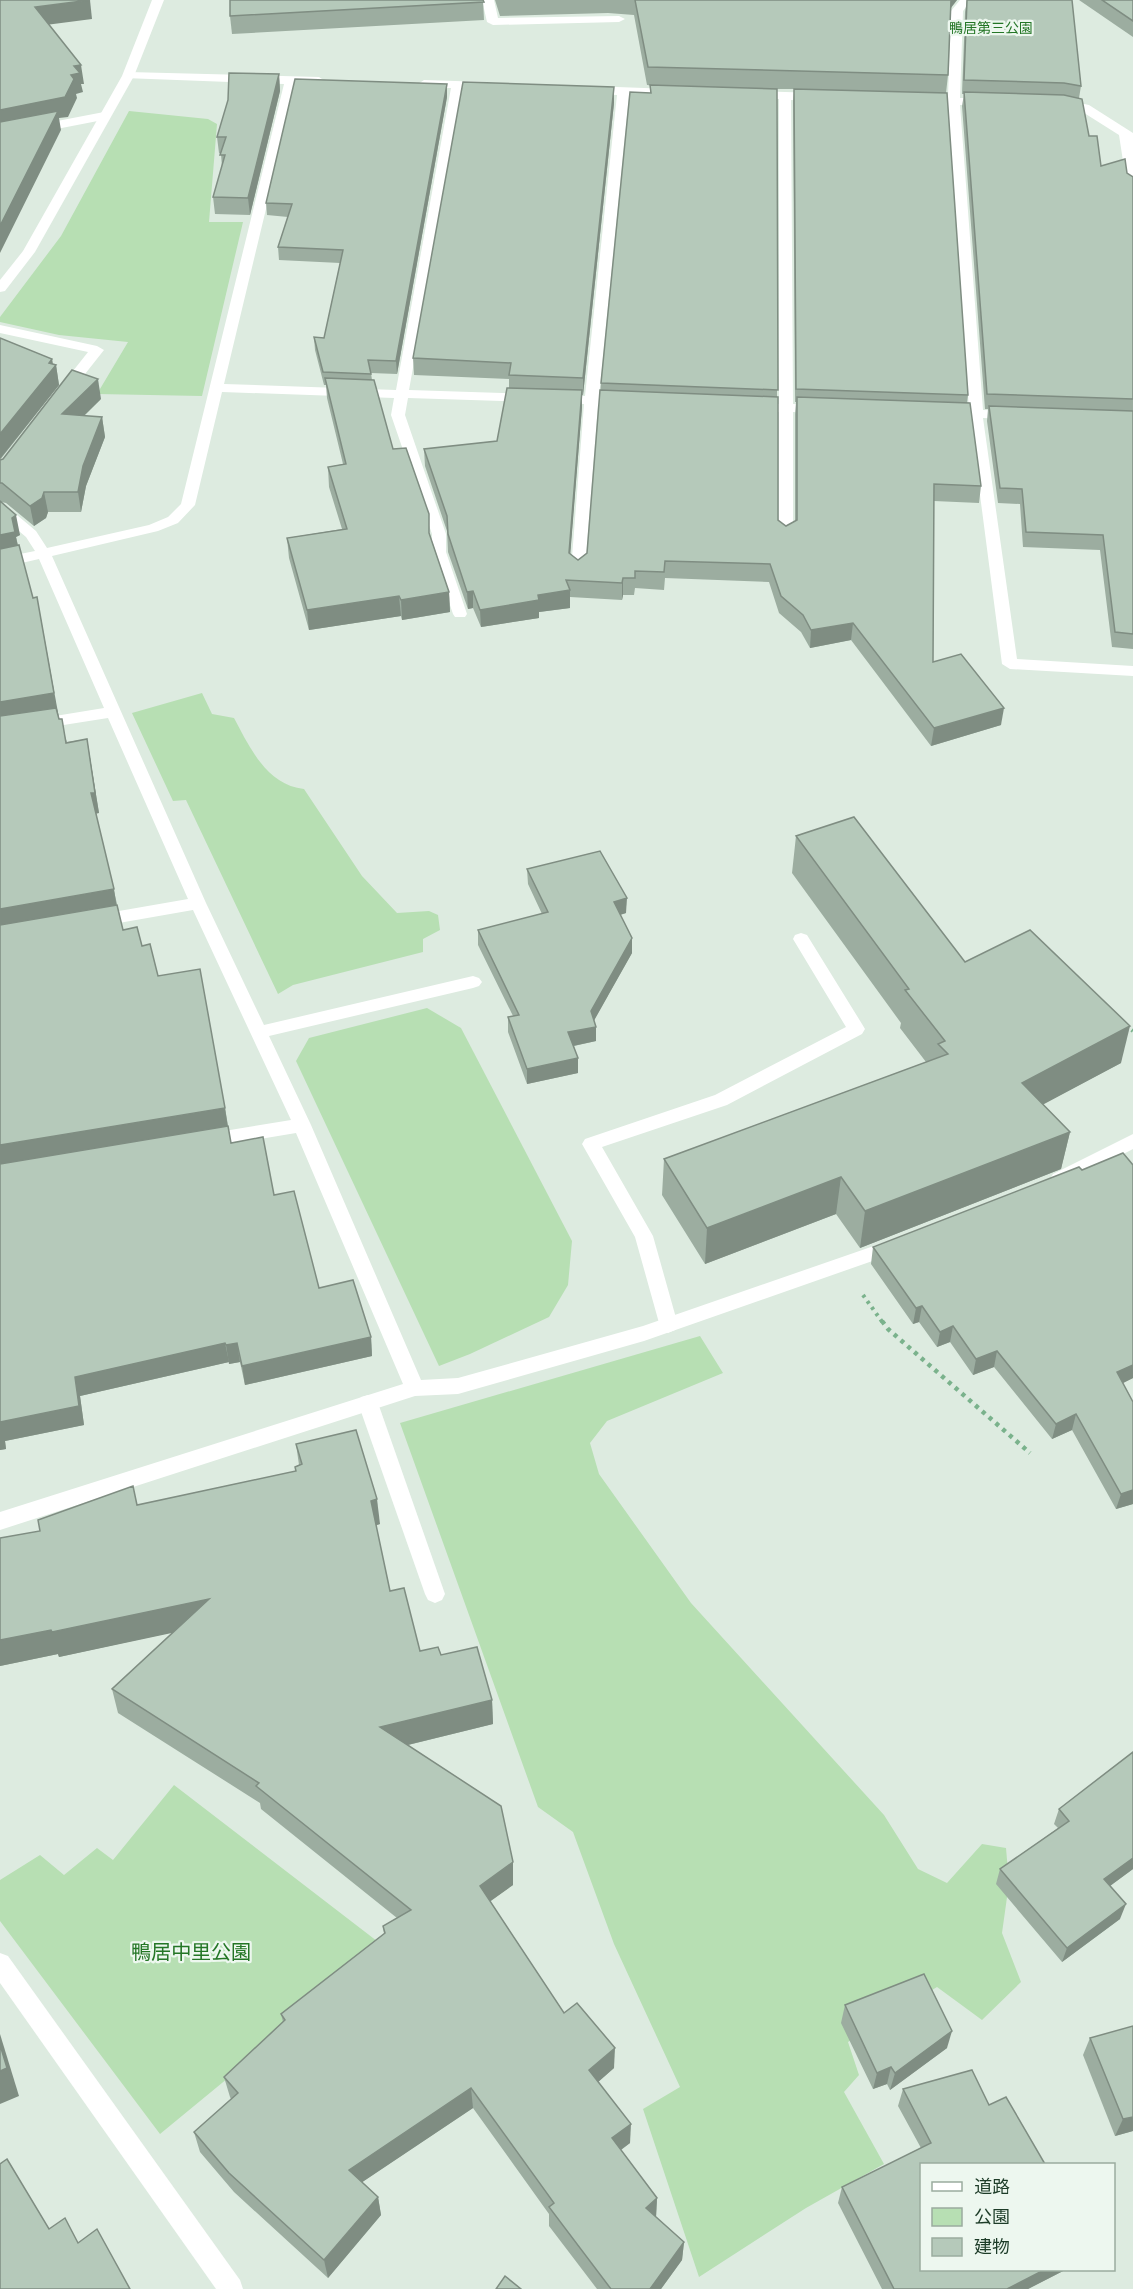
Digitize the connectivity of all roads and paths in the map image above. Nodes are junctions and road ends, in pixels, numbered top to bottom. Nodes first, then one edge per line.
1 (158, 0) edge
2 (488, 0) edge
3 (966, 0) edge
4 (619, 19) dead end
5 (128, 76) junction
6 (291, 80) junction
7 (327, 81) edge
8 (410, 84) edge
9 (458, 85) junction
10 (493, 86) edge
11 (576, 89) edge
12 (623, 91) junction
13 (681, 93) edge
14 (739, 95) edge
15 (785, 96) junction
16 (830, 98) edge
17 (909, 100) edge
18 (954, 101) junction
19 (997, 102) edge
20 (1051, 103) edge
21 (104, 116) junction
22 (1129, 135) edge
23 (0, 136) edge
24 (1133, 187) edge
25 (0, 288) edge
26 (0, 329) edge
27 (216, 388) junction
28 (401, 393) junction
29 (591, 400) junction
30 (55, 402) edge
31 (637, 402) edge
32 (741, 406) edge
33 (787, 408) junction
34 (834, 409) edge
35 (940, 413) edge
36 (976, 414) junction
37 (1021, 416) edge
38 (0, 508) edge
39 (786, 537) edge
40 (44, 554) junction
41 (0, 563) edge
42 (578, 570) edge
43 (460, 614) dead end
44 (1133, 671) edge
45 (112, 712) junction
46 (0, 730) edge
47 (198, 903) junction
48 (81, 923) edge
49 (801, 939) dead end
50 (473, 982) dead end
51 (1121, 1020) edge
52 (1133, 1031) edge
53 (259, 1032) junction
54 (302, 1125) junction
55 (1133, 1141) edge
56 (186, 1144) edge
57 (1043, 1185) edge
58 (906, 1241) edge
59 (842, 1264) junction
60 (668, 1325) junction
61 (415, 1388) junction
62 (368, 1403) junction
63 (1030, 1453) dead end
64 (0, 1521) edge
65 (435, 1594) dead end
66 (0, 1964) edge
67 (231, 2289) edge

1 - 5 street
2 - 4 street
3 - 18 street
5 - 6 street
5 - 21 street
6 - 7 street
6 - 27 street
8 - 9 street
9 - 10 street
9 - 28 street
11 - 12 street
12 - 13 street
12 - 29 street
14 - 15 street
15 - 16 street
15 - 33 street
17 - 18 street
18 - 19 street
18 - 36 street
20 - 22 street
21 - 23 street
21 - 25 street
22 - 24 street
26 - 30 street
27 - 28 street
27 - 40 street
28 - 29 street
28 - 43 street
29 - 31 street
29 - 42 street
32 - 33 street
33 - 34 street
33 - 39 street
35 - 36 street
36 - 37 street
36 - 44 street
38 - 40 street
40 - 41 street
40 - 45 street
45 - 46 street
45 - 47 street
47 - 48 street
47 - 53 street
49 - 60 street
50 - 53 street
51 - 52 path
53 - 54 street
54 - 56 street
54 - 61 street
55 - 57 street
58 - 59 street
59 - 60 street
59 - 63 path
60 - 61 street
61 - 62 street
62 - 64 street
62 - 65 street
66 - 67 street

